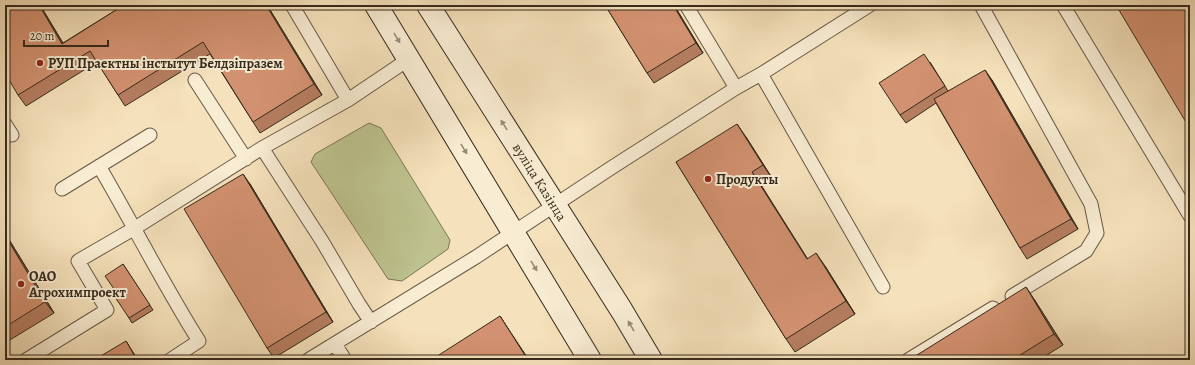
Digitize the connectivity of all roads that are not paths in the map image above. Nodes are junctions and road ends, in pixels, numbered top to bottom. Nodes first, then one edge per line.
1 (292, 5) edge
2 (376, 5) edge
3 (428, 5) edge
4 (686, 5) edge
5 (870, 5) edge
6 (981, 5) edge
7 (1063, 5) edge
8 (410, 59) junction
9 (761, 74) junction
10 (195, 80) dead end
11 (736, 88) junction
12 (348, 100) junction
13 (150, 135) dead end
14 (262, 148) junction
15 (246, 159) junction
16 (99, 166) junction
17 (62, 189) dead end
18 (555, 205) junction
19 (1190, 216) edge
20 (135, 228) junction
21 (514, 232) junction
22 (883, 287) dead end
23 (371, 322) junction
24 (335, 344) junction
25 (26, 360) edge
26 (170, 360) edge
27 (308, 360) edge
28 (345, 360) edge
29 (590, 360) edge
30 (650, 360) edge
31 (908, 360) edge

1 - 12 lane
2 -> 8 main road
18 -> 3 main road, вуліца Казінца
4 - 11 lane
5 - 9 lane
6 - 31 lane
7 - 19 lane
8 - 12 lane
8 -> 21 main road
9 - 11 lane
9 - 22 lane
10 - 15 lane
11 - 18 lane
12 - 14 lane
13 - 16 lane
14 - 15 lane
14 - 23 lane
15 - 20 lane
16 - 17 lane
16 - 20 lane
18 - 21 lane
30 -> 18 main road, вуліца Казінца
20 - 25 lane
20 - 26 lane
21 - 23 lane
21 -> 29 main road
23 - 24 lane
24 - 27 lane
24 - 28 lane

